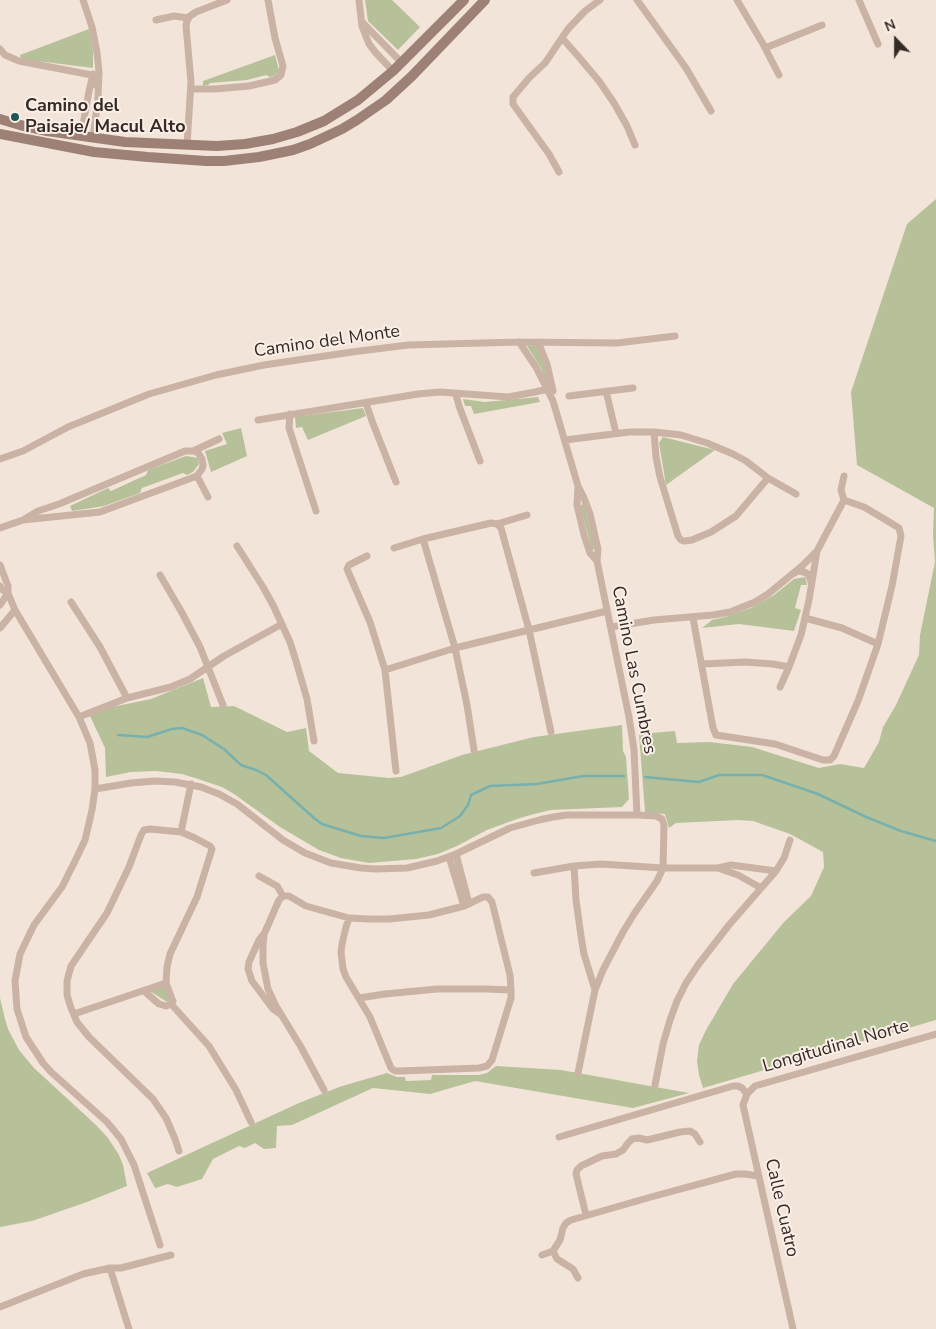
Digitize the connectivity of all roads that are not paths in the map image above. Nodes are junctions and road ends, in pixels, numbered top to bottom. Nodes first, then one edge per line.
1 (83, 0) edge
2 (227, 0) edge
3 (268, 0) edge
4 (358, 0) edge
5 (464, 0) edge
6 (485, 0) edge
7 (600, 0) edge
8 (637, 0) edge
9 (737, 0) edge
10 (859, 0) edge
11 (188, 18) junction
12 (156, 20) dead end
13 (362, 22) junction
14 (822, 25) dead end
15 (562, 38) junction
16 (383, 43) junction
17 (878, 44) dead end
18 (765, 48) junction
19 (0, 49) edge
20 (374, 51) junction
21 (98, 59) junction
22 (402, 63) junction
23 (393, 71) junction
24 (92, 75) junction
25 (779, 75) dead end
26 (191, 89) junction
27 (98, 90) junction
28 (712, 111) dead end
29 (0, 119) edge
30 (0, 134) edge
31 (81, 136) junction
32 (92, 138) junction
33 (187, 145) junction
34 (635, 145) dead end
35 (559, 172) dead end
36 (675, 336) dead end
37 (519, 342) junction
38 (538, 342) junction
39 (550, 388) junction
40 (633, 388) dead end
41 (606, 391) junction
42 (456, 394) junction
43 (569, 396) dead end
44 (366, 403) junction
45 (290, 414) junction
46 (258, 420) dead end
47 (654, 432) junction
48 (616, 433) junction
49 (219, 440) dead end
50 (565, 440) junction
51 (193, 451) junction
52 (0, 460) edge
53 (480, 461) dead end
54 (197, 476) junction
55 (844, 476) dead end
56 (768, 478) junction
57 (396, 482) dead end
58 (796, 494) dead end
59 (208, 497) dead end
60 (844, 500) junction
61 (316, 510) dead end
62 (527, 515) dead end
63 (23, 520) junction
64 (497, 524) junction
65 (0, 528) edge
66 (422, 539) junction
67 (237, 546) dead end
68 (394, 548) dead end
69 (817, 551) junction
70 (367, 556) dead end
71 (0, 565) edge
72 (794, 573) junction
73 (160, 575) dead end
74 (811, 583) junction
75 (0, 586) edge
76 (8, 593) junction
77 (72, 602) dead end
78 (0, 605) edge
79 (15, 610) junction
80 (607, 612) junction
81 (693, 618) junction
82 (805, 618) junction
83 (282, 624) junction
84 (611, 627) junction
85 (0, 628) edge
86 (528, 630) junction
87 (878, 644) junction
88 (455, 648) junction
89 (702, 664) junction
90 (209, 666) junction
91 (789, 668) junction
92 (385, 670) junction
93 (780, 687) dead end
94 (127, 698) junction
95 (223, 705) dead end
96 (79, 717) junction
97 (551, 732) dead end
98 (314, 741) dead end
99 (474, 750) dead end
100 (396, 771) dead end
101 (191, 784) junction
102 (95, 789) junction
103 (637, 815) junction
104 (181, 832) junction
105 (790, 840) dead end
106 (456, 854) junction
107 (449, 857) junction
108 (574, 866) junction
109 (664, 868) junction
110 (718, 868) junction
111 (776, 871) junction
112 (534, 873) dead end
113 (259, 876) dead end
114 (761, 888) junction
115 (283, 896) junction
116 (466, 905) junction
117 (349, 918) junction
118 (265, 932) junction
119 (166, 983) junction
120 (511, 990) junction
121 (595, 990) junction
122 (144, 991) junction
123 (359, 998) junction
124 (171, 1004) junction
125 (74, 1014) junction
126 (280, 1014) junction
127 (936, 1034) edge
128 (578, 1072) dead end
129 (655, 1085) dead end
130 (324, 1090) dead end
131 (747, 1094) junction
132 (251, 1122) dead end
133 (559, 1137) dead end
134 (700, 1142) dead end
135 (179, 1151) dead end
136 (758, 1176) junction
137 (586, 1215) junction
138 (160, 1245) dead end
139 (553, 1251) junction
140 (171, 1255) dead end
141 (542, 1255) dead end
142 (110, 1268) junction
143 (578, 1278) dead end
144 (0, 1307) edge
145 (130, 1329) edge
146 (793, 1329) edge

1 - 21 street
2 - 11 street
3 - 26 street
4 - 13 street
5 - 22 street
6 - 30 street
7 - 15 street
8 - 28 street
9 - 18 street
10 - 17 street
11 - 12 street
11 - 26 street
13 - 16 street
13 - 20 street
14 - 18 street
15 - 34 street
15 - 35 street
16 - 20 street
16 - 22 street
18 - 25 street
19 - 24 street
20 - 23 street
21 - 24 street
21 - 27 street
22 - 23 street
23 - 33 street
24 - 27 street
24 - 31 street
26 - 33 street
27 - 32 street
29 - 31 street
31 - 32 street
32 - 33 street
36 - 38 street, Camino del Monte
37 - 38 street, Camino del Monte
37 - 39 street, Camino Las Cumbres
37 - 52 street, Camino del Monte
38 - 39 street, Camino Las Cumbres
39 - 42 street
39 - 50 street, Camino Las Cumbres
40 - 41 street
41 - 43 street
41 - 48 street
42 - 44 street
42 - 53 street
44 - 45 street
44 - 57 street
45 - 46 street
45 - 61 street
47 - 48 street
47 - 56 street
47 - 56 street
48 - 50 street
49 - 51 street
50 - 80 street, Camino Las Cumbres
51 - 54 street
51 - 63 street
54 - 59 street
54 - 63 street
55 - 60 street
56 - 58 street
60 - 69 street
60 - 87 street
62 - 64 street
63 - 65 street
64 - 66 street
64 - 86 street
66 - 68 street
66 - 88 street
67 - 83 street
69 - 72 street
69 - 74 street
70 - 92 street
71 - 76 street
72 - 74 street
72 - 81 street
73 - 90 street
74 - 82 street
75 - 76 street
76 - 78 street
76 - 79 street
77 - 94 street
79 - 85 street
79 - 96 street
80 - 84 street, Camino Las Cumbres
80 - 86 street
81 - 84 street
81 - 89 street
82 - 87 street
82 - 91 street
83 - 90 street
83 - 98 street
84 - 103 street, Camino Las Cumbres
86 - 88 street
86 - 97 street
87 - 89 street
88 - 92 street
88 - 99 street
89 - 91 street
90 - 94 street
90 - 95 street
91 - 93 street
92 - 100 street
94 - 96 street
96 - 102 street
101 - 102 street
101 - 104 street
101 - 107 street
102 - 138 street
103 - 106 street
103 - 109 street
104 - 119 street
104 - 125 street
105 - 111 street
106 - 107 street
106 - 116 street
107 - 116 street
108 - 109 street
108 - 112 street
108 - 121 street
109 - 110 street
109 - 121 street
110 - 111 street
110 - 114 street
111 - 114 street
113 - 115 street
114 - 129 street
115 - 117 street
115 - 118 street
116 - 117 street
116 - 120 street
117 - 123 street
118 - 126 street
118 - 126 street
119 - 122 street
119 - 124 street
120 - 123 street
120 - 123 street
121 - 128 street
122 - 124 street
122 - 125 street
124 - 132 street
125 - 135 street
126 - 130 street
127 - 131 street, Longitudinal Norte
131 - 133 street
131 - 136 street, Calle Cuatro
134 - 137 street
136 - 137 street
136 - 146 street, Calle Cuatro
137 - 139 street
139 - 141 street
139 - 143 street
140 - 142 street
142 - 144 street
142 - 145 street

